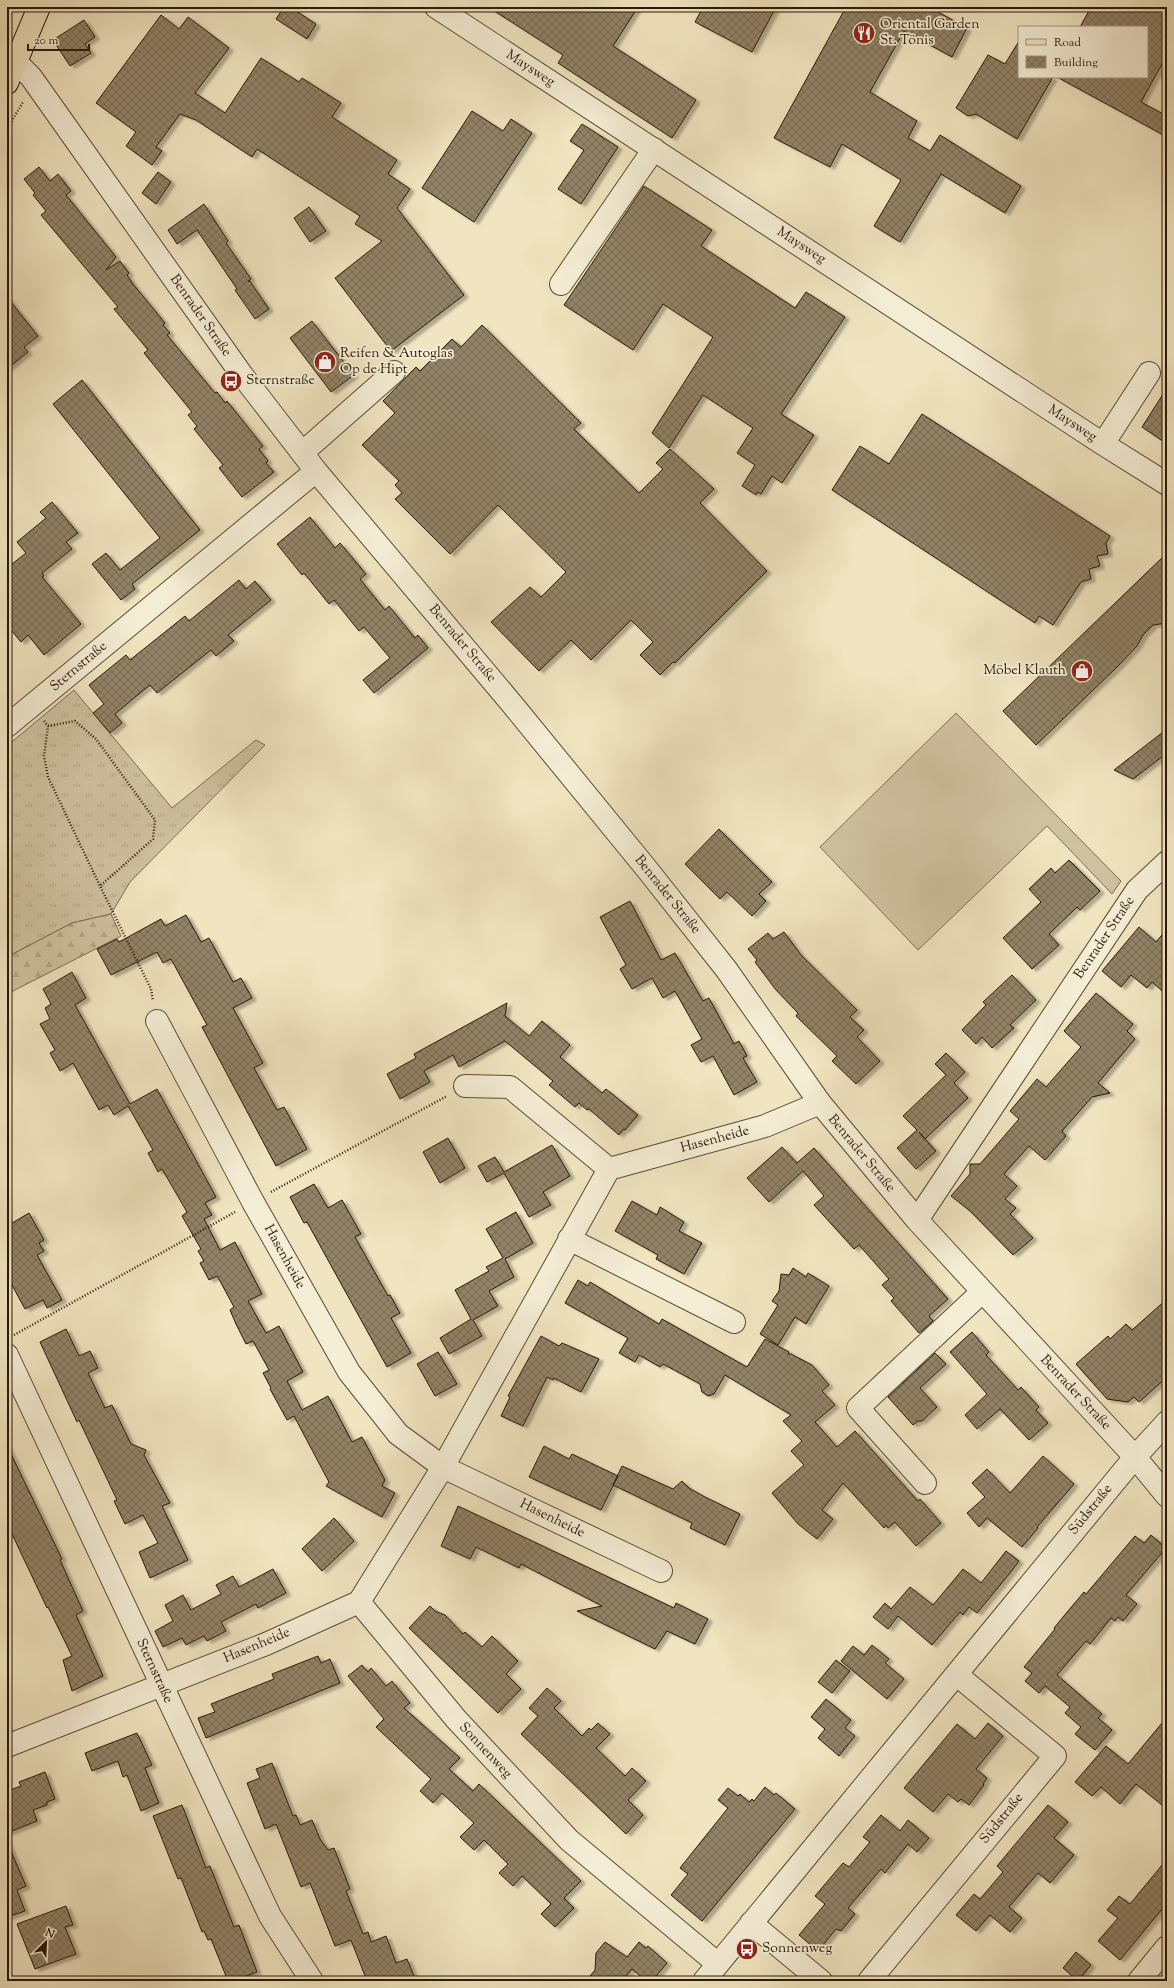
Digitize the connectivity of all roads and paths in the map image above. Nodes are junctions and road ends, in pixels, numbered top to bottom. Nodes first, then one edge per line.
1 (17, 7) edge
2 (39, 7) edge
3 (436, 7) edge
4 (7, 15) edge
5 (16, 62) junction
6 (7, 83) edge
7 (10, 124) dead end
8 (7, 130) edge
9 (654, 149) junction
10 (561, 284) dead end
11 (394, 372) dead end
12 (1149, 373) dead end
13 (1104, 444) junction
14 (302, 453) junction
15 (316, 471) junction
16 (1167, 484) edge
17 (32, 706) junction
18 (7, 726) edge
19 (48, 726) junction
20 (1167, 862) edge
21 (100, 886) junction
22 (157, 1021) joint
23 (465, 1086) dead end
24 (820, 1103) junction
25 (609, 1169) junction
26 (917, 1220) junction
27 (569, 1239) junction
28 (982, 1292) junction
29 (734, 1322) dead end
30 (7, 1355) edge
31 (1167, 1422) edge
32 (1134, 1457) junction
33 (443, 1467) junction
34 (925, 1483) dead end
35 (1167, 1496) edge
36 (661, 1571) dead end
37 (358, 1602) junction
38 (957, 1675) junction
39 (161, 1686) junction
40 (7, 1746) edge
41 (751, 1923) junction
42 (1167, 1947) edge
43 (718, 1964) junction
44 (312, 1981) edge
45 (704, 1981) edge
46 (821, 1981) edge
47 (869, 1981) edge
48 (1139, 1981) edge

1 - 4 path
2 - 5 main road
3 - 9 street, Maysweg
5 - 6 main road
5 - 14 street, Benrader Straße
7 - 8 path
9 - 10 street
9 - 13 street, Maysweg
11 - 14 street
12 - 13 street
13 - 16 street, Maysweg
14 - 15 street, Benrader Straße
15 - 17 street, Sternstraße
15 - 24 street, Benrader Straße
17 - 18 street, Sternstraße
17 - 19 path
19 - 21 path
19 - 21 path
20 - 26 street, Benrader Straße
21 - 22 path
22 - 33 street, Hasenheide
23 - 25 street
24 - 25 street, Hasenheide
24 - 26 street, Benrader Straße
25 - 27 street
26 - 28 street, Benrader Straße
27 - 29 street
27 - 33 street
28 - 32 street, Benrader Straße
28 - 34 street
30 - 39 street, Sternstraße
31 - 32 street, Südstraße
32 - 35 street, Benrader Straße
32 - 38 street, Südstraße
33 - 36 street, Hasenheide
33 - 37 street
37 - 39 street, Hasenheide
37 - 43 street, Sonnenweg
38 - 41 street, Südstraße
38 - 47 street, Südstraße
39 - 40 street, Hasenheide
39 - 44 street, Sternstraße
41 - 43 street, Südstraße
41 - 46 street
42 - 48 street
43 - 45 street, Südstraße

